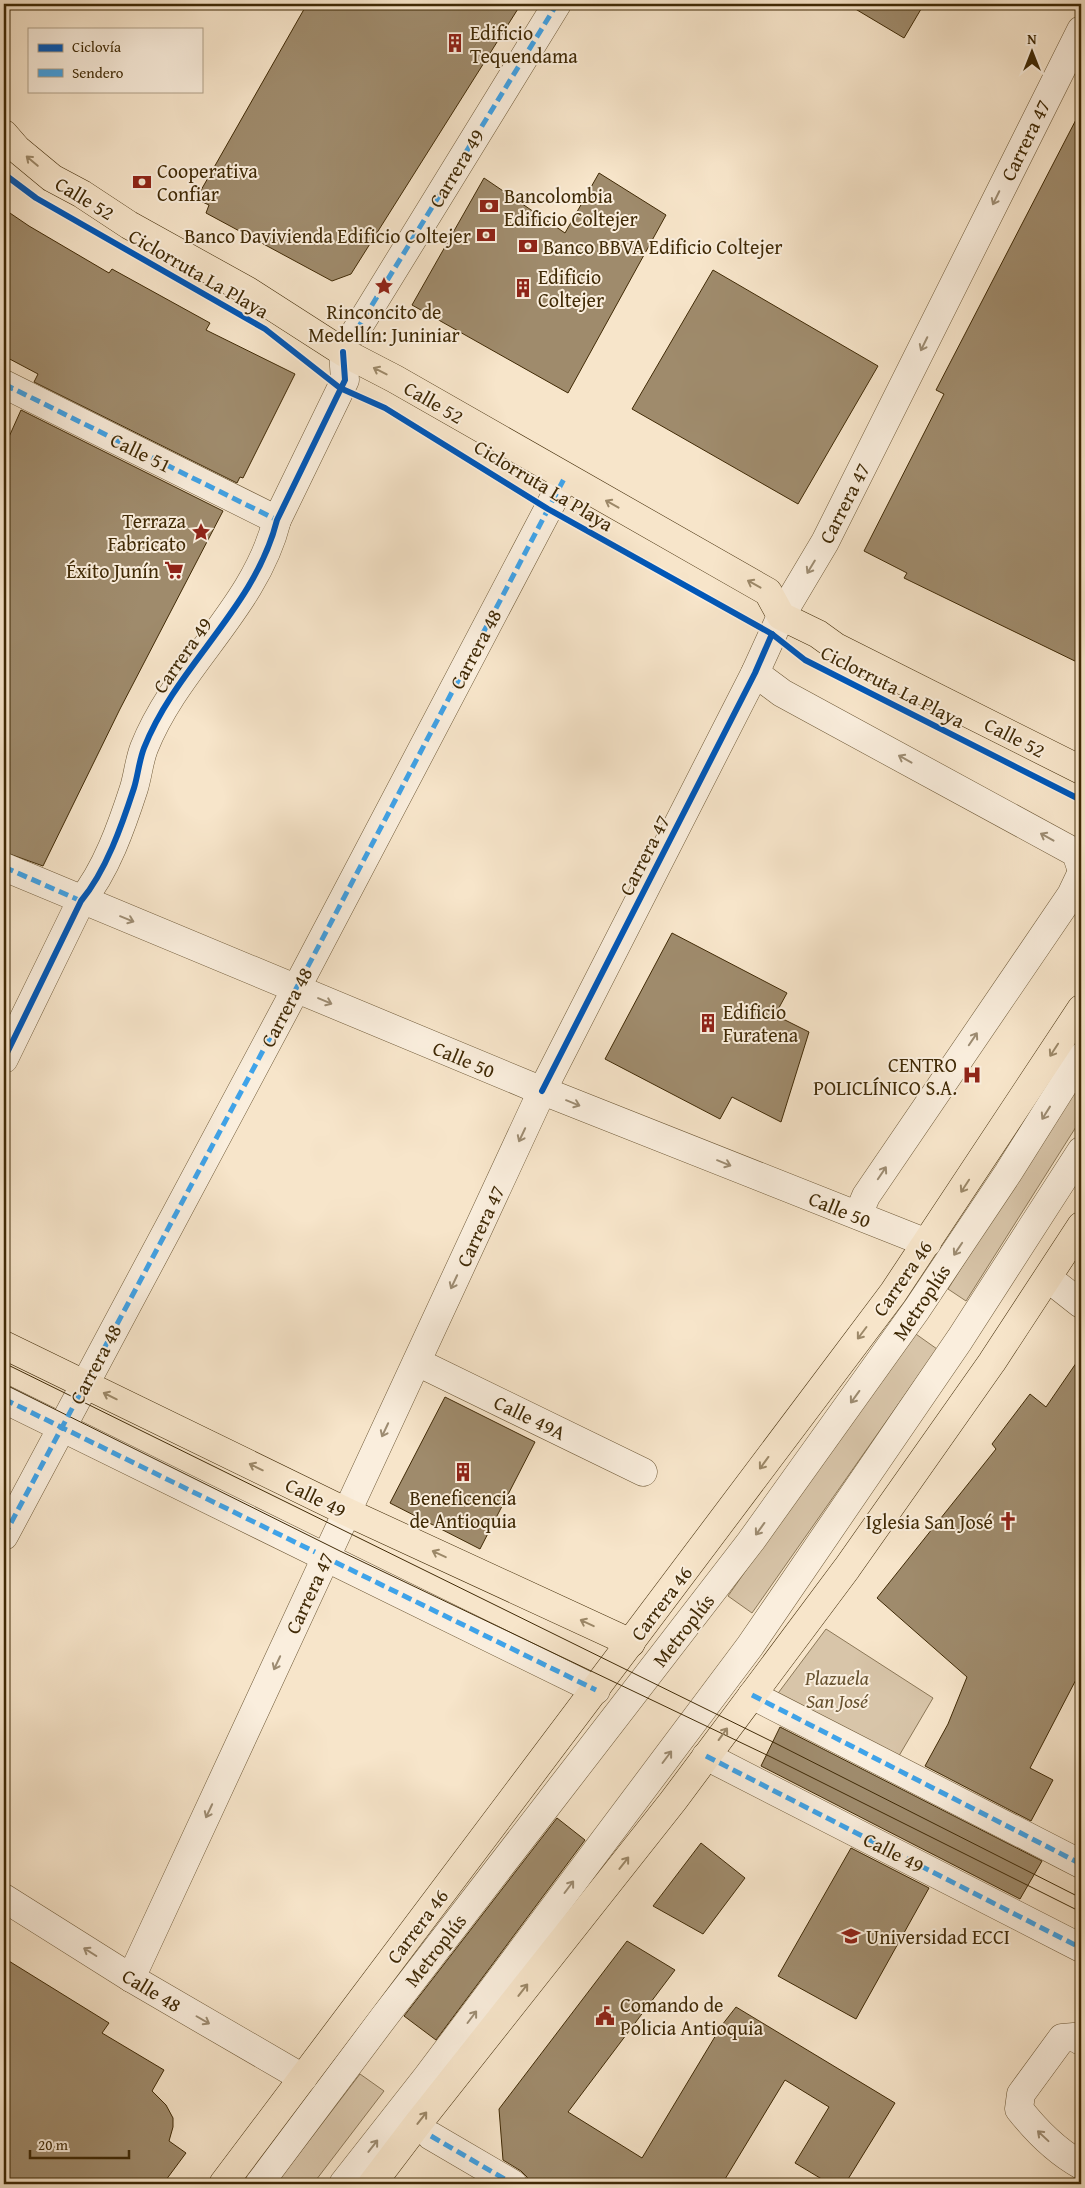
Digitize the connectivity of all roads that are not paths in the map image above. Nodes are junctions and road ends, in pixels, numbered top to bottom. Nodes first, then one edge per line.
1 (557, 4) edge
2 (1081, 30) edge
3 (4, 134) edge
4 (350, 342) junction
5 (6, 392) edge
6 (565, 477) junction
7 (277, 520) junction
8 (782, 616) junction
9 (755, 673) junction
10 (1081, 770) edge
11 (4, 867) edge
12 (1081, 868) edge
13 (1081, 874) edge
14 (81, 901) junction
15 (295, 989) junction
16 (1081, 1009) edge
17 (1081, 1057) edge
18 (4, 1059) edge
19 (542, 1091) junction
20 (1081, 1152) edge
21 (858, 1215) junction
22 (1081, 1226) edge
23 (927, 1243) junction
24 (1048, 1278) junction
25 (1081, 1304) edge
26 (4, 1345) edge
27 (417, 1362) junction
28 (84, 1384) junction
29 (4, 1399) edge
30 (61, 1428) junction
31 (643, 1472) dead end
32 (347, 1512) junction
33 (4, 1536) edge
34 (631, 1644) junction
35 (596, 1690) junction
36 (752, 1695) junction
37 (706, 1756) junction
38 (1081, 1864) edge
39 (4, 1898) edge
40 (1081, 1948) edge
41 (131, 1978) junction
42 (1081, 2041) edge
43 (303, 2078) junction
44 (432, 2136) dead end
45 (1081, 2165) edge
46 (223, 2184) edge
47 (259, 2184) edge
48 (343, 2184) edge
49 (372, 2184) edge
50 (513, 2184) edge
51 (1068, 2184) edge

1 - 4 street, Carrera 49
2 -> 8 street, Carrera 47
4 -> 3 main road, Calle 52
6 -> 4 main road, Calle 52
4 - 7 street, Carrera 49
5 - 7 street, Calle 51
8 -> 6 main road, Calle 52
6 - 15 street, Carrera 48
7 - 14 street, Carrera 49
8 - 9 street, Carrera 47
8 - 10 main road, Calle 52
12 -> 9 street
9 - 19 street, Carrera 47
11 - 14 street, Calle 50
21 -> 13 street
14 -> 15 street, Calle 50
14 - 18 street, Carrera 49
15 -> 19 street, Calle 50
15 - 28 street, Carrera 48
16 -> 23 main road, Carrera 46
17 -> 47 street, Metroplús
19 -> 21 street, Calle 50
19 -> 27 street, Carrera 47
48 -> 20 street
21 - 23 street, Calle 50
22 - 24 main road
23 -> 34 main road, Carrera 46
24 - 25 street
24 - 36 main road
26 - 28 main road, Calle 49
27 - 31 street, Calle 49A
27 -> 32 street, Carrera 47
28 - 30 street, Carrera 48
32 -> 28 main road, Calle 49
29 - 30 street
30 - 33 street, Carrera 48
30 - 35 street
34 -> 32 main road, Calle 49
32 -> 41 street, Carrera 47
34 - 35 main road, Carrera 46
35 - 43 main road, Carrera 46
37 -> 36 main road
36 - 38 street
37 - 40 street, Calle 49
49 -> 37 main road
41 -> 39 street, Calle 48
41 -> 43 street, Calle 48
45 -> 42 street
43 - 46 main road, Carrera 46
44 - 50 street
45 - 51 street

